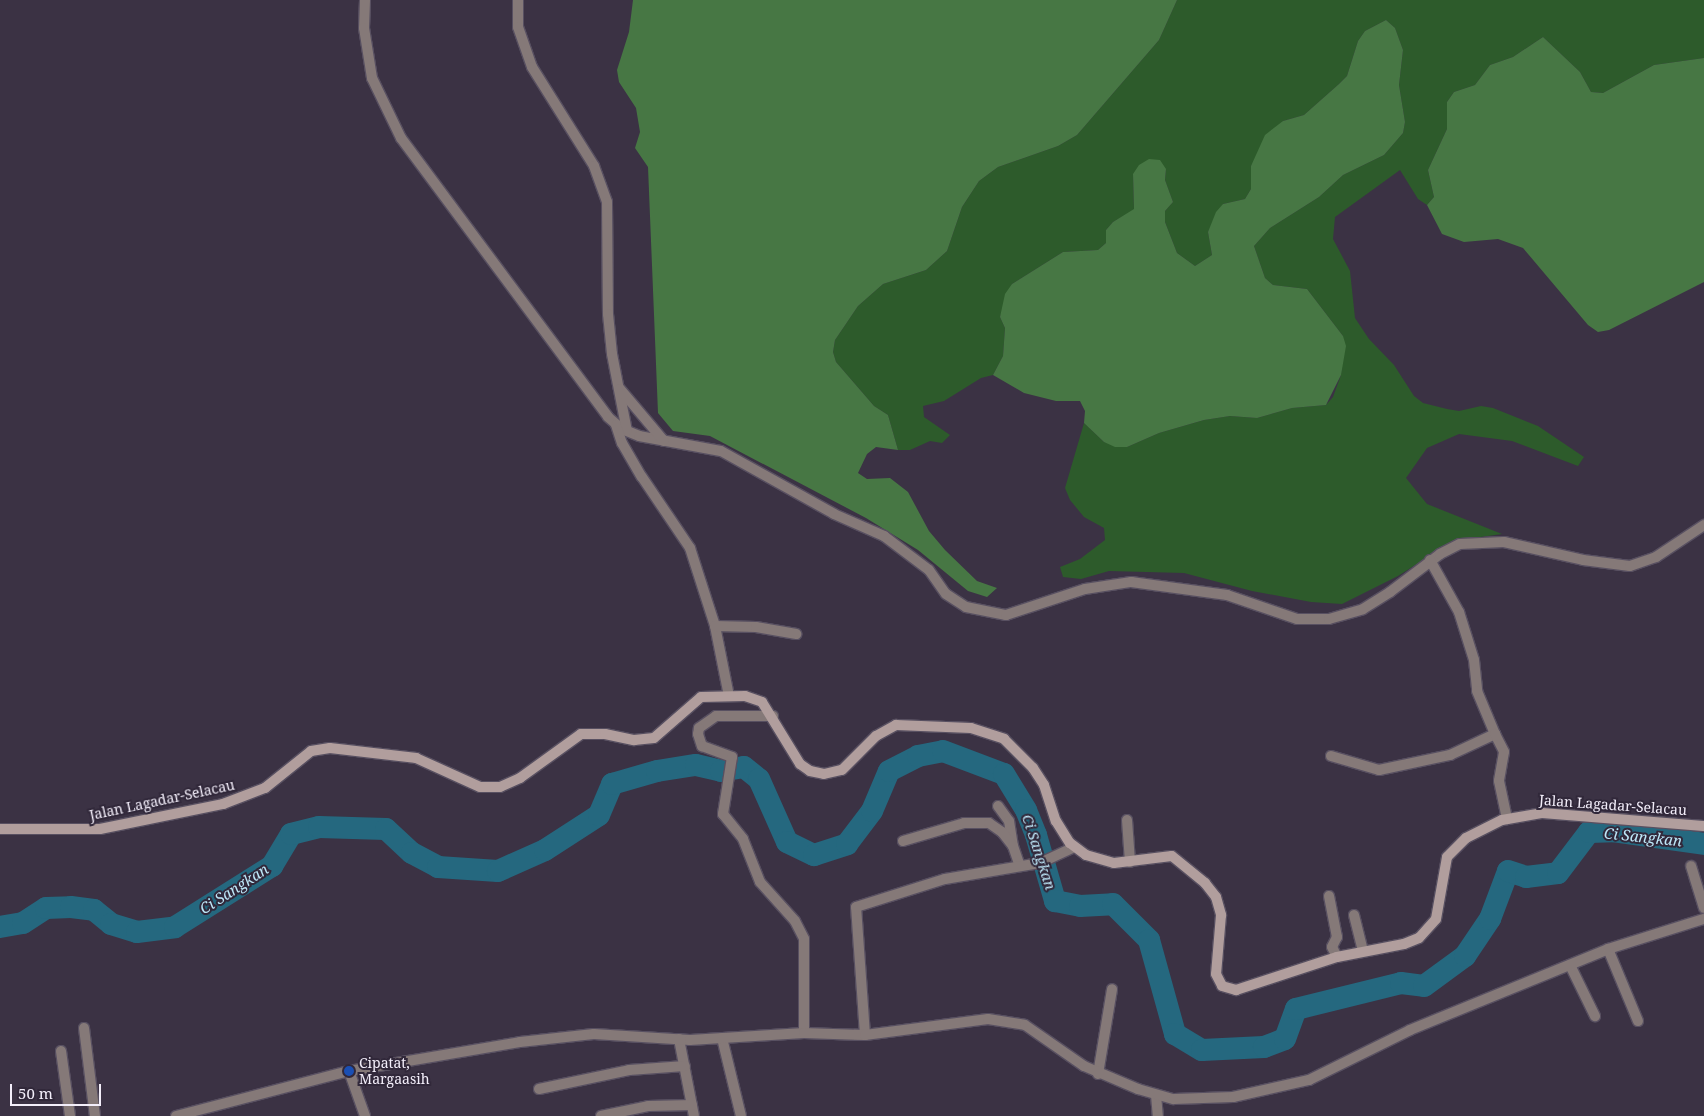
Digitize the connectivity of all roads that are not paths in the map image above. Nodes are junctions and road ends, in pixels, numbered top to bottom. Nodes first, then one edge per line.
1 (365, 0) edge
2 (518, 0) edge
3 (619, 388) junction
4 (616, 425) junction
5 (628, 431) junction
6 (664, 441) junction
7 (1704, 525) edge
8 (1430, 560) junction
9 (715, 626) junction
10 (796, 634) dead end
11 (727, 692) junction
12 (773, 716) junction
13 (1495, 734) junction
14 (1331, 756) dead end
15 (998, 806) dead end
16 (1507, 813) junction
17 (1128, 820) dead end
18 (1704, 826) edge
19 (0, 829) edge
20 (903, 841) dead end
21 (1013, 846) junction
22 (1075, 847) junction
23 (1129, 854) junction
24 (1020, 866) junction
25 (1691, 866) dead end
26 (1329, 896) dead end
27 (1704, 908) edge
28 (1354, 916) dead end
29 (1704, 919) edge
30 (1362, 946) junction
31 (1608, 950) junction
32 (1334, 952) junction
33 (1570, 965) junction
34 (1112, 989) dead end
35 (1595, 1016) dead end
36 (1638, 1021) dead end
37 (84, 1028) dead end
38 (804, 1033) junction
39 (865, 1035) junction
40 (722, 1038) junction
41 (679, 1039) junction
42 (61, 1051) dead end
43 (685, 1066) junction
44 (349, 1071) junction
45 (1098, 1074) junction
46 (539, 1089) dead end
47 (1156, 1095) junction
48 (692, 1105) junction
49 (1155, 1115) edge
50 (70, 1116) edge
51 (95, 1116) edge
52 (177, 1116) edge
53 (365, 1116) edge
54 (601, 1116) edge
55 (694, 1116) edge
56 (741, 1116) edge

1 - 4 street
2 - 3 street
3 - 5 street
3 - 6 street
4 - 5 street
4 - 9 street
5 - 6 street
6 - 8 street
7 - 8 street
8 - 13 street
9 - 10 street
9 - 11 street
11 - 12 street, Jalan Lagadar-Selacau
11 - 19 street, Jalan Lagadar-Selacau
12 - 22 street, Jalan Lagadar-Selacau
12 - 38 street
13 - 14 street
13 - 16 street
15 - 21 street
16 - 18 street, Jalan Lagadar-Selacau
16 - 30 street, Jalan Lagadar-Selacau
17 - 23 street
20 - 21 street
21 - 24 street
22 - 23 street, Jalan Lagadar-Selacau
22 - 24 street
23 - 32 street, Jalan Lagadar-Selacau
24 - 39 street
25 - 27 street
26 - 32 street
28 - 30 street
29 - 31 street
30 - 32 street, Jalan Lagadar-Selacau
31 - 33 street
31 - 36 street
33 - 35 street
33 - 47 street
34 - 45 street
37 - 51 street
38 - 39 street
38 - 40 street
39 - 45 street
40 - 41 street
40 - 56 street
41 - 43 street
41 - 44 street
42 - 50 street
43 - 46 street
43 - 48 street
44 - 52 street
44 - 53 street
45 - 47 street
47 - 49 street
48 - 54 street
48 - 55 street

